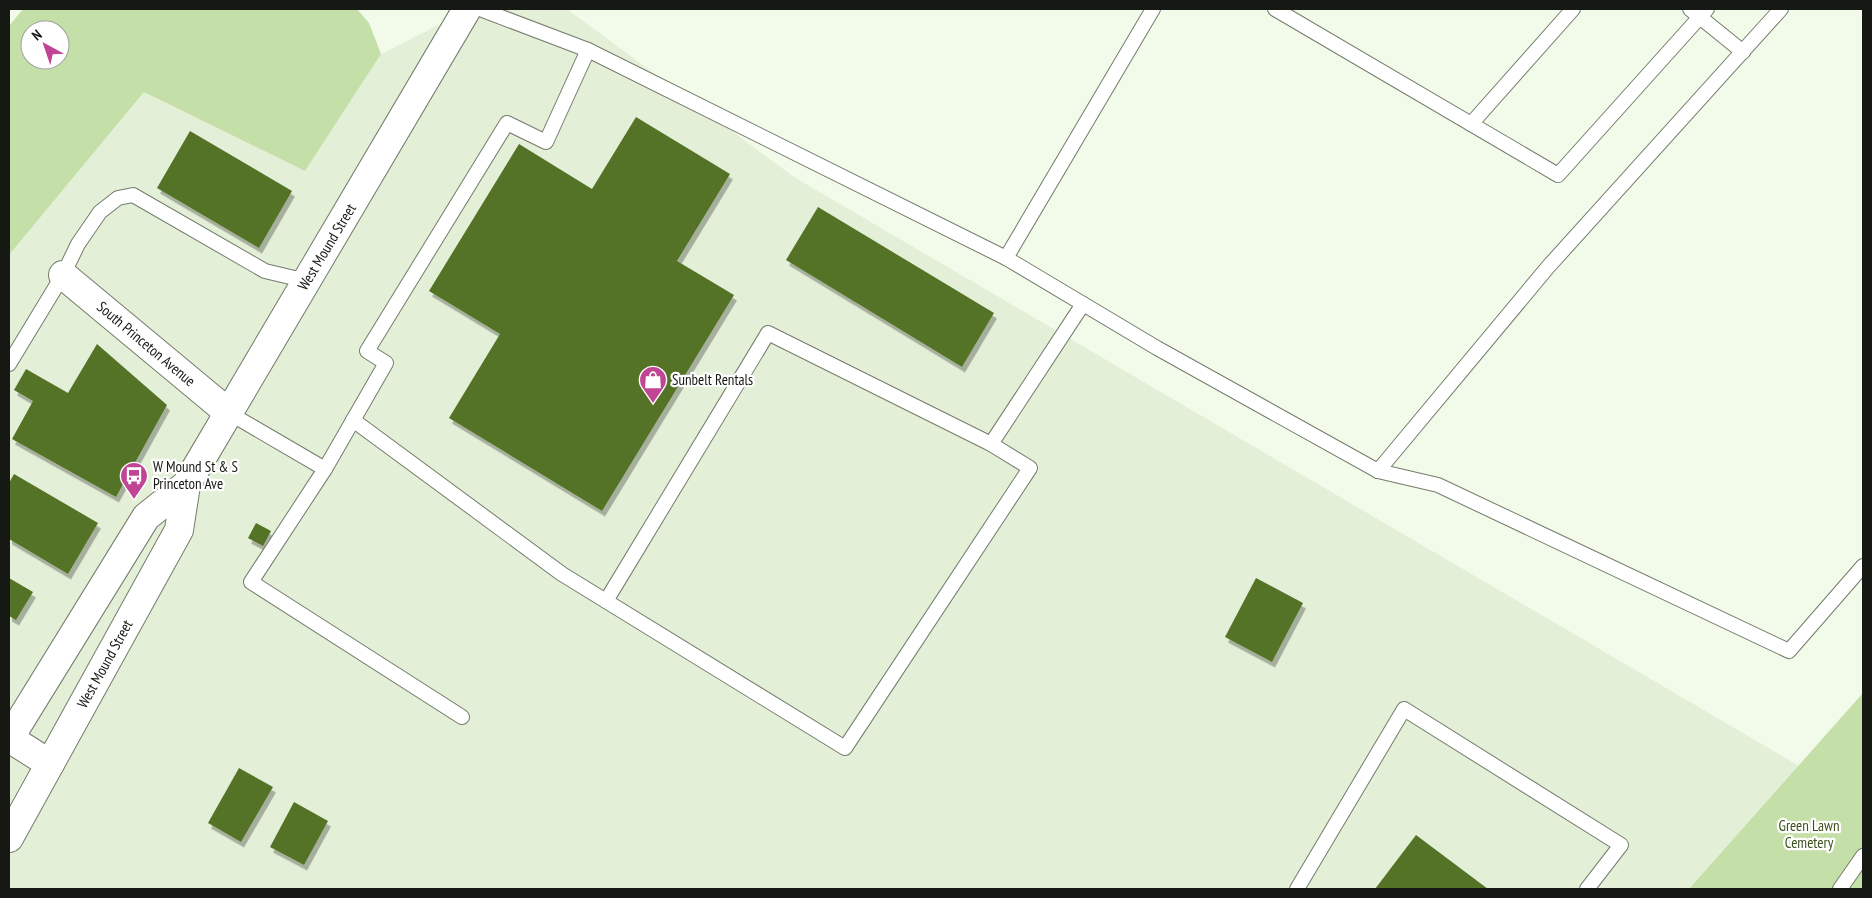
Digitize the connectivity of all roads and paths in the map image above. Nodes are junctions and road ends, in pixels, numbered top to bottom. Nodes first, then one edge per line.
1 (467, 9) edge
2 (480, 9) edge
3 (1153, 9) edge
4 (1275, 9) edge
5 (1573, 9) edge
6 (1781, 9) edge
7 (1699, 11) edge
8 (588, 50) junction
9 (1743, 52) junction
10 (1471, 124) junction
11 (1006, 258) junction
12 (63, 275) junction
13 (307, 281) junction
14 (1083, 304) junction
15 (9, 364) edge
16 (230, 412) junction
17 (353, 420) junction
18 (991, 444) junction
19 (325, 469) junction
20 (1378, 471) junction
21 (186, 485) junction
22 (1863, 566) edge
23 (606, 601) junction
24 (462, 717) dead end
25 (9, 738) edge
26 (50, 764) junction
27 (9, 838) edge
28 (1863, 856) edge
29 (1297, 889) edge
30 (1586, 889) edge
31 (1840, 889) edge

1 - 13 main road, West Mound Street
2 - 8 lane
3 - 11 lane
4 - 10 lane
5 - 10 lane
6 - 9 lane
7 - 9 lane
7 - 10 lane
8 - 11 lane
8 - 17 lane
9 - 20 lane
11 - 14 lane
12 - 13 lane
12 - 15 lane
12 - 16 main road, South Princeton Avenue
13 - 16 main road, West Mound Street
14 - 18 lane
14 - 20 lane
16 - 19 lane
16 - 21 main road, West Mound Street
17 - 19 lane
17 - 23 lane
18 - 23 lane
18 - 23 lane
19 - 24 lane
20 - 22 lane
21 - 25 main road, West Mound Street
21 - 26 main road, West Mound Street
25 - 26 main road
26 - 27 main road, West Mound Street
28 - 31 lane
29 - 30 lane

